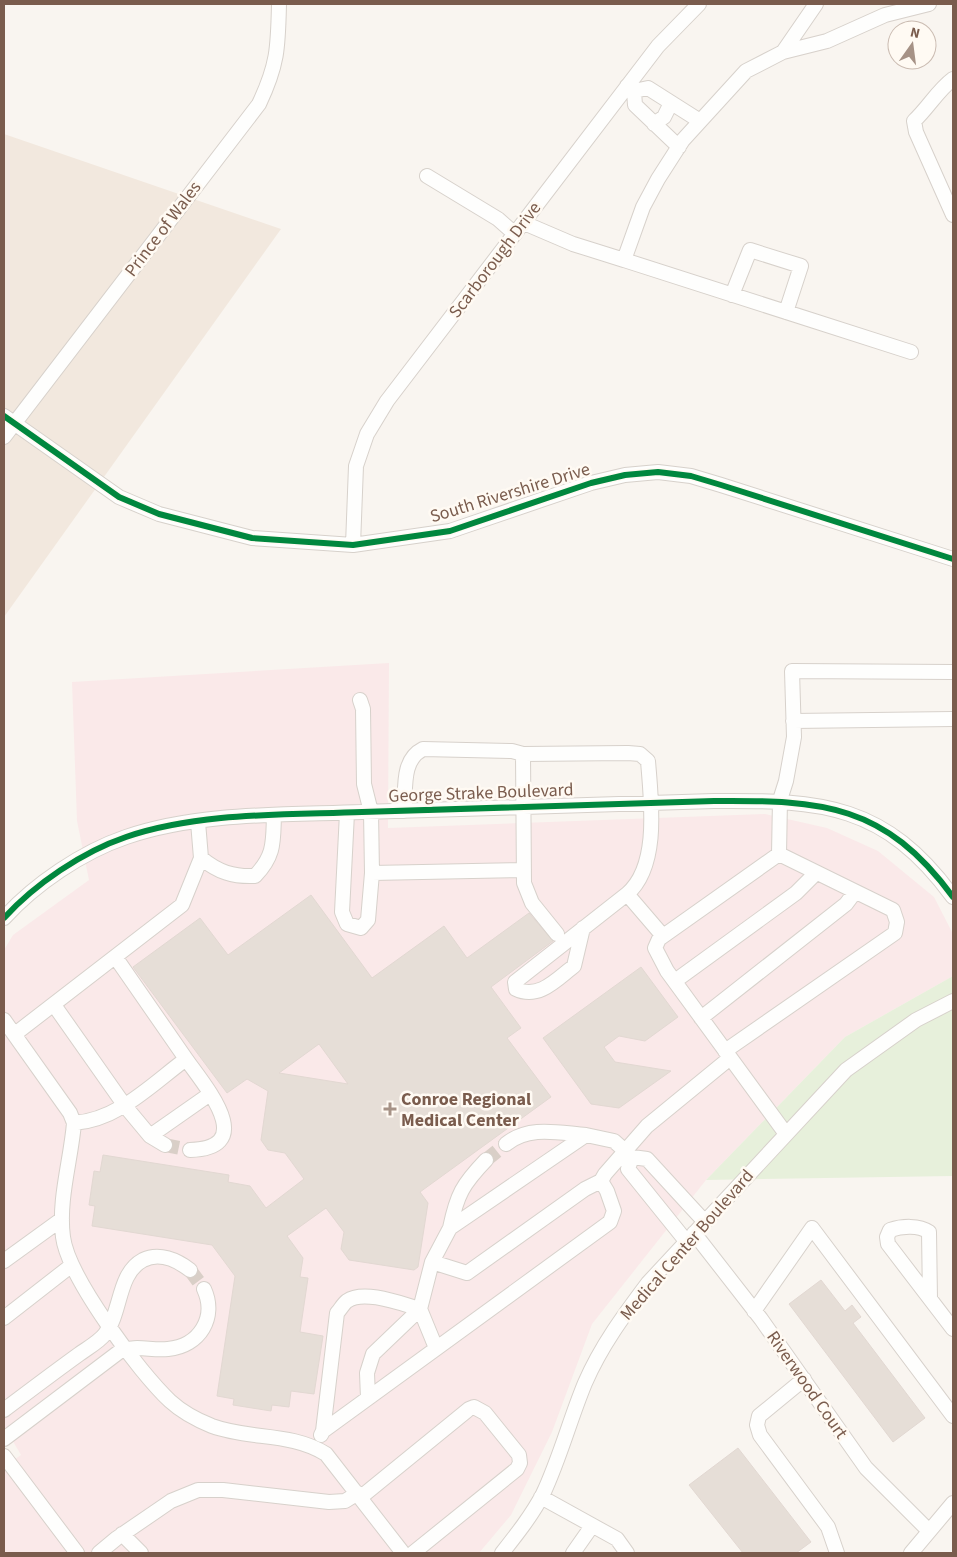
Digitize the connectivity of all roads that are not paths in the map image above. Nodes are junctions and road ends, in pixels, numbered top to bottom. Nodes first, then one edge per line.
1 (279, 4) edge
2 (699, 4) edge
3 (816, 4) edge
4 (929, 4) edge
5 (783, 52) junction
6 (953, 79) edge
7 (631, 88) junction
8 (671, 103) junction
9 (700, 121) junction
10 (654, 124) junction
11 (679, 147) junction
12 (427, 176) dead end
13 (953, 215) edge
14 (519, 228) junction
15 (624, 260) junction
16 (732, 295) junction
17 (786, 312) junction
18 (911, 352) dead end
19 (8, 420) edge
20 (4, 436) edge
21 (353, 545) junction
22 (953, 559) edge
23 (953, 672) edge
24 (360, 700) dead end
25 (953, 719) edge
26 (793, 721) junction
27 (523, 754) junction
28 (780, 800) junction
29 (652, 803) junction
30 (523, 807) junction
31 (404, 811) junction
32 (371, 812) junction
33 (347, 813) junction
34 (274, 815) junction
35 (198, 822) junction
36 (779, 854) junction
37 (201, 858) junction
38 (524, 870) junction
39 (372, 873) junction
40 (816, 873) junction
41 (855, 892) junction
42 (627, 894) junction
43 (953, 897) edge
44 (4, 918) edge
45 (583, 928) junction
46 (557, 934) dead end
47 (664, 936) junction
48 (116, 958) junction
49 (675, 981) junction
50 (953, 1001) edge
51 (54, 1005) junction
52 (701, 1018) junction
53 (4, 1020) edge
54 (15, 1034) junction
55 (728, 1055) junction
56 (186, 1059) junction
57 (210, 1094) junction
58 (125, 1106) junction
59 (74, 1124) junction
60 (786, 1134) junction
61 (586, 1135) junction
62 (150, 1136) junction
63 (506, 1144) tunnel mouth
64 (166, 1145) tunnel mouth
65 (190, 1150) tunnel mouth
66 (629, 1153) junction
67 (486, 1160) tunnel mouth
68 (601, 1181) junction
69 (62, 1219) junction
70 (704, 1222) junction
71 (450, 1228) junction
72 (690, 1237) junction
73 (4, 1261) edge
74 (432, 1262) junction
75 (72, 1265) junction
76 (190, 1270) tunnel mouth
77 (204, 1288) tunnel mouth
78 (930, 1299) junction
79 (420, 1309) junction
80 (754, 1311) junction
81 (4, 1318) edge
82 (110, 1326) junction
83 (953, 1329) edge
84 (436, 1348) junction
85 (127, 1349) junction
86 (804, 1379) junction
87 (368, 1398) junction
88 (4, 1410) edge
89 (953, 1416) edge
90 (323, 1431) junction
91 (4, 1439) edge
92 (316, 1448) junction
93 (4, 1456) edge
94 (359, 1495) junction
95 (541, 1497) junction
96 (953, 1503) edge
97 (592, 1526) junction
98 (928, 1530) junction
99 (122, 1534) junction
100 (77, 1553) edge
101 (99, 1553) edge
102 (141, 1553) edge
103 (403, 1553) edge
104 (413, 1553) edge
105 (502, 1553) edge
106 (573, 1553) edge
107 (626, 1553) edge
108 (837, 1553) edge
109 (910, 1553) edge

1 - 19 street, Prince of Wales
2 - 7 street, Scarborough Drive
3 - 5 street
4 - 5 street
5 - 9 street
6 - 13 street
7 - 8 street
7 - 10 street
7 - 14 street, Scarborough Drive
8 - 9 street
8 - 10 street
9 - 11 street
10 - 11 street
11 - 15 street
12 - 14 street
14 - 15 street
14 - 21 street, Scarborough Drive
15 - 16 street
16 - 17 street
16 - 17 street
17 - 18 street
19 - 20 street, Prince of Wales
19 - 21 street, South Rivershire Drive
21 - 22 street, South Rivershire Drive
23 - 26 street
24 - 32 street
25 - 26 street
26 - 28 street
27 - 29 street
27 - 30 street
27 - 31 street
28 - 29 street, George Strake Boulevard
28 - 36 street
28 - 43 street, George Strake Boulevard
29 - 30 street, George Strake Boulevard
29 - 42 street
30 - 31 street, George Strake Boulevard
30 - 38 street
31 - 32 street, George Strake Boulevard
32 - 33 street, George Strake Boulevard
32 - 39 street
33 - 34 street, George Strake Boulevard
33 - 39 street
34 - 35 street, George Strake Boulevard
34 - 37 street
35 - 37 street
35 - 44 street, George Strake Boulevard
36 - 40 street
36 - 47 street
37 - 48 street
38 - 39 street
38 - 46 street
40 - 41 street
40 - 49 street
41 - 52 street
41 - 55 street
42 - 45 street
42 - 47 street
45 - 45 street
47 - 49 street
48 - 51 street
48 - 56 street
49 - 52 street
50 - 60 street, Medical Center Boulevard
51 - 54 street
51 - 58 street
52 - 55 street
53 - 54 street
54 - 59 street
55 - 60 street
55 - 66 street
56 - 57 street
56 - 58 street
57 - 62 street
57 - 65 street
58 - 59 street
58 - 62 street
59 - 69 street
60 - 70 street, Medical Center Boulevard
61 - 63 street
61 - 66 street
61 - 71 street
62 - 64 street
66 - 68 street
66 - 70 street
66 - 72 street, Riverwood Court
67 - 71 street
68 - 74 street
68 - 84 street
69 - 73 street
69 - 75 street
70 - 72 street, Medical Center Boulevard
71 - 74 street
72 - 80 street, Riverwood Court
72 - 95 street, Medical Center Boulevard
74 - 79 street
75 - 81 street
75 - 82 street
76 - 82 street
77 - 85 street
78 - 78 street
78 - 83 street
79 - 84 street
79 - 87 street
79 - 90 street
80 - 86 street, Riverwood Court
80 - 89 street
82 - 85 street
82 - 88 street
84 - 87 street
85 - 91 street
85 - 92 street
86 - 98 street, Riverwood Court
86 - 108 street
87 - 90 street
90 - 92 street
92 - 94 street
93 - 100 street
94 - 99 street
94 - 103 street
94 - 104 street
95 - 97 street
95 - 105 street, Medical Center Boulevard
96 - 98 street
97 - 106 street
97 - 107 street
98 - 109 street
99 - 101 street
99 - 102 street

